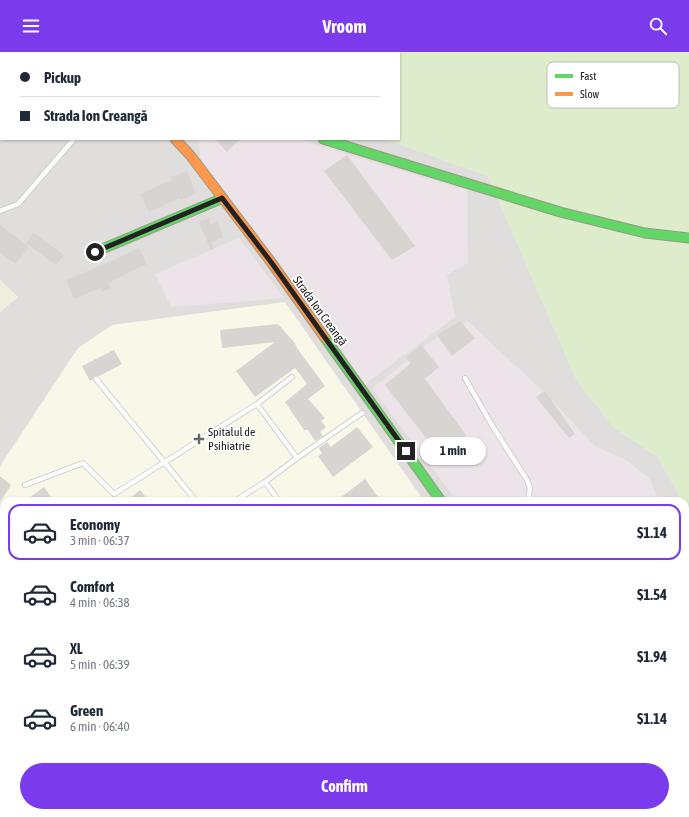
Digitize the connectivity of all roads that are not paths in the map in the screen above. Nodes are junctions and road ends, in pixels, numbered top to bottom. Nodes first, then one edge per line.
1 (73, 140) edge
2 (179, 140) edge
3 (326, 140) edge
4 (222, 198) junction
5 (0, 211) edge
6 (689, 238) edge
7 (95, 252) dead end
8 (292, 377) dead end
9 (465, 378) dead end
10 (96, 380) dead end
11 (257, 404) junction
12 (362, 413) dead end
13 (297, 458) junction
14 (164, 464) junction
15 (265, 482) junction
16 (25, 484) dead end
17 (193, 497) edge
18 (241, 497) edge
19 (277, 497) edge
20 (439, 497) edge
21 (529, 497) edge

1 - 5 lane
2 - 4 street, Strada Ion Creangă
3 - 6 street
4 - 7 street
4 - 20 street, Strada Ion Creangă
8 - 11 lane
9 - 21 lane
10 - 14 lane
11 - 13 lane
11 - 14 lane
12 - 13 lane
13 - 15 lane
14 - 16 lane
14 - 17 lane
15 - 18 lane
15 - 19 lane

